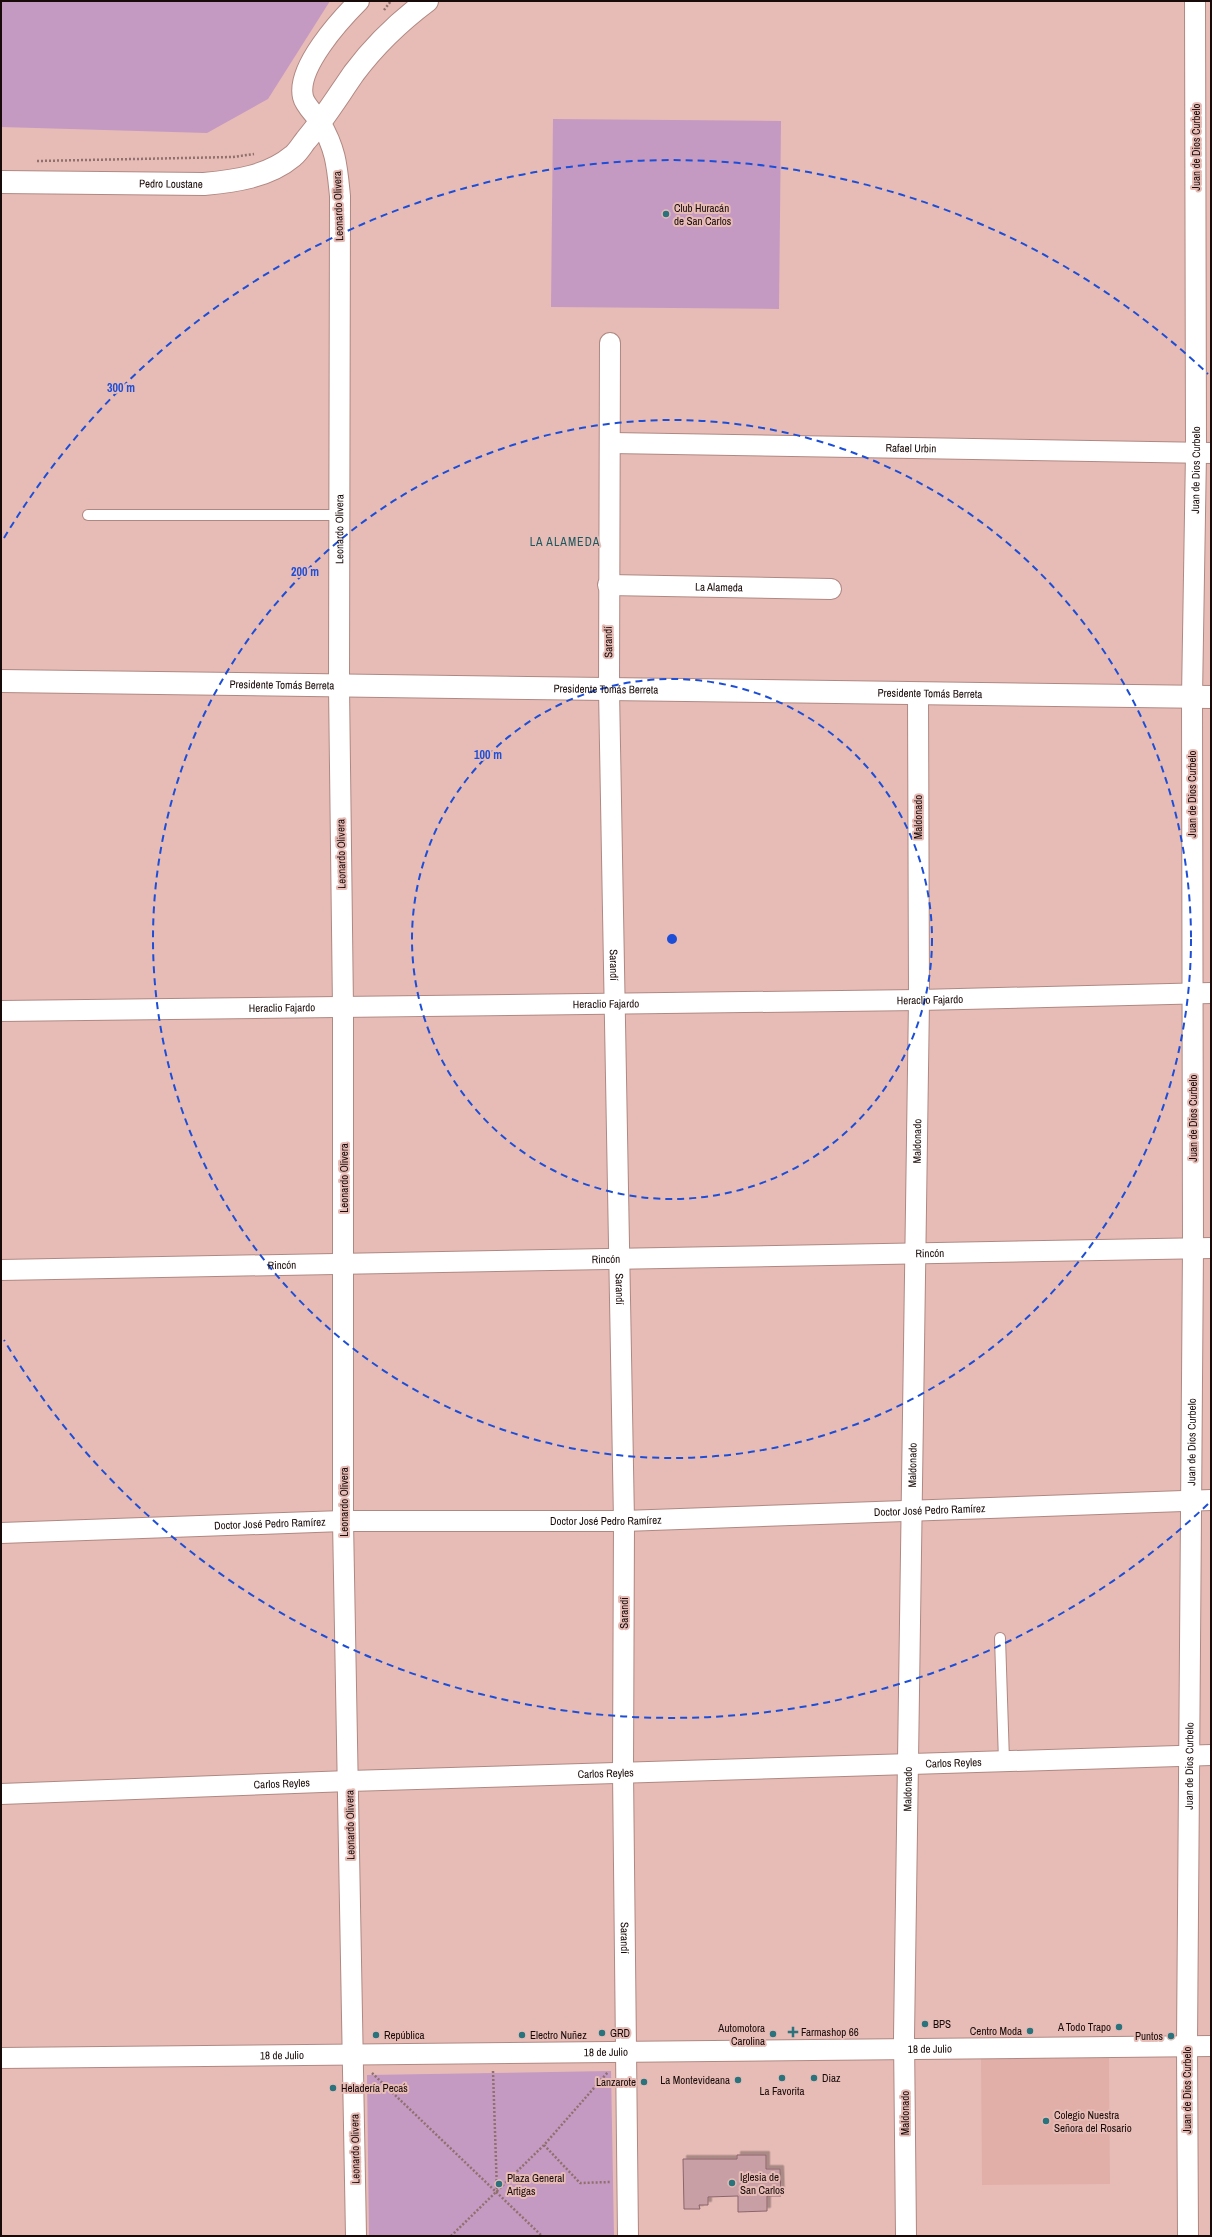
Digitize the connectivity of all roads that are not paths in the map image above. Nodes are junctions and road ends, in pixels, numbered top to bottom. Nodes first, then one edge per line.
1 (359, 1) edge
2 (427, 1) edge
3 (1195, 1) edge
4 (320, 123) junction
5 (1, 182) edge
6 (1203, 228) edge
7 (610, 343) dead end
8 (611, 443) junction
9 (1204, 453) edge
10 (339, 514) junction
11 (88, 515) dead end
12 (608, 585) junction
13 (831, 589) dead end
14 (1, 681) edge
15 (339, 686) junction
16 (609, 690) junction
17 (918, 694) junction
18 (1202, 697) edge
19 (1202, 994) edge
20 (919, 1000) junction
21 (616, 1004) junction
22 (343, 1008) junction
23 (1, 1010) edge
24 (1202, 1248) edge
25 (914, 1254) junction
26 (620, 1259) junction
27 (344, 1264) junction
28 (1, 1270) edge
29 (1211, 1500) edge
30 (1191, 1501) junction
31 (910, 1512) junction
32 (343, 1521) junction
33 (624, 1521) junction
34 (1, 1533) edge
35 (1000, 1638) dead end
36 (1211, 1755) edge
37 (1189, 1756) junction
38 (1004, 1761) junction
39 (907, 1763) junction
40 (623, 1772) junction
41 (349, 1781) junction
42 (1, 1794) edge
43 (1187, 2045) junction
44 (1211, 2046) edge
45 (905, 2048) junction
46 (625, 2052) junction
47 (353, 2056) junction
48 (1, 2058) edge
49 (356, 2236) edge
50 (628, 2236) edge
51 (906, 2236) edge
52 (1188, 2236) edge

1 - 4 street, Leonardo Olivera
2 - 4 street, Pedro Loustane
3 - 6 street, Juan de Dios Curbelo
4 - 5 street, Pedro Loustane
4 - 10 street, Leonardo Olivera
6 - 9 street, Juan de Dios Curbelo
7 - 8 street, Sarandí
8 - 9 street, Rafael Urbin
8 - 12 street, Sarandí
9 - 18 street, Juan de Dios Curbelo
10 - 11 lane
10 - 15 street, Leonardo Olivera
12 - 13 street, La Alameda
12 - 16 street, Sarandí
14 - 15 street, Presidente Tomás Berreta
15 - 16 street, Presidente Tomás Berreta
15 - 22 street, Leonardo Olivera
16 - 17 street, Presidente Tomás Berreta
16 - 21 street, Sarandí
17 - 18 street, Presidente Tomás Berreta
17 - 20 street, Maldonado
18 - 19 street, Juan de Dios Curbelo
19 - 20 street, Heraclio Fajardo
19 - 24 street, Juan de Dios Curbelo
20 - 21 street, Heraclio Fajardo
20 - 25 street, Maldonado
21 - 22 street, Heraclio Fajardo
21 - 26 street, Sarandí
22 - 23 street, Heraclio Fajardo
22 - 27 street, Leonardo Olivera
24 - 25 street, Rincón
24 - 30 street, Juan de Dios Curbelo
25 - 26 street, Rincón
25 - 31 street, Maldonado
26 - 27 street, Rincón
26 - 33 street, Sarandí
27 - 28 street, Rincón
27 - 32 street, Leonardo Olivera
29 - 30 street, Doctor José Pedro Ramírez
30 - 31 street, Doctor José Pedro Ramírez
30 - 37 street, Juan de Dios Curbelo
31 - 33 street, Doctor José Pedro Ramírez
31 - 39 street, Maldonado
32 - 33 street, Doctor José Pedro Ramírez
32 - 34 street, Doctor José Pedro Ramírez
32 - 41 street, Leonardo Olivera
33 - 40 street, Sarandí
35 - 38 lane
36 - 37 street, Carlos Reyles
37 - 38 street, Carlos Reyles
37 - 43 street, Juan de Dios Curbelo
38 - 39 street, Carlos Reyles
39 - 40 street, Carlos Reyles
39 - 45 street, Maldonado
40 - 41 street, Carlos Reyles
40 - 46 street, Sarandí
41 - 42 street, Carlos Reyles
41 - 47 street, Leonardo Olivera
43 - 44 street, 18 de Julio
43 - 45 street, 18 de Julio
43 - 52 street, Juan de Dios Curbelo
45 - 46 street, 18 de Julio
45 - 51 street, Maldonado
46 - 47 street, 18 de Julio
46 - 50 street, Sarandí
47 - 48 street, 18 de Julio
47 - 49 street, Leonardo Olivera

